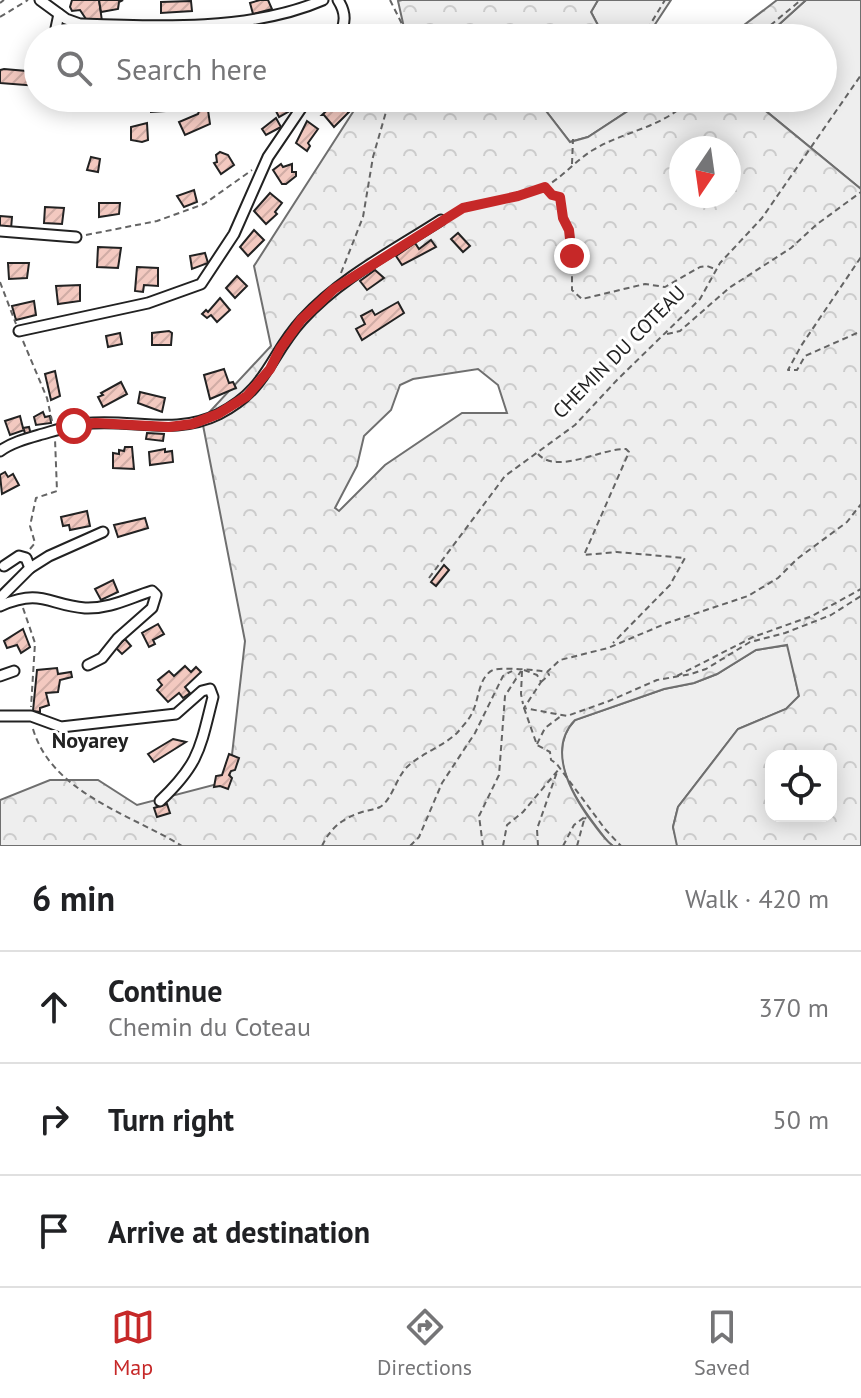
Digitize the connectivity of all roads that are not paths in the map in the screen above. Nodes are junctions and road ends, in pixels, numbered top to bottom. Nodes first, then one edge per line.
1 (40, 0) edge
2 (323, 0) edge
3 (338, 0) edge
4 (59, 14) junction
5 (57, 24) edge
6 (80, 24) edge
7 (201, 24) edge
8 (344, 24) edge
9 (299, 112) edge
10 (441, 220) road end
11 (0, 231) edge
12 (76, 237) road end
13 (19, 331) road end
14 (0, 451) edge
15 (103, 532) dead end
16 (4, 566) dead end
17 (30, 568) junction
18 (0, 598) edge
19 (0, 606) edge
20 (88, 665) dead end
21 (14, 671) dead end
22 (0, 676) edge
23 (0, 716) edge
24 (160, 801) dead end

1 - 4 street
2 - 7 street
3 - 8 street
4 - 5 street
4 - 6 street
9 - 13 street
10 - 14 street
11 - 12 street
15 - 17 street
16 - 17 street
17 - 18 street
19 - 20 street
21 - 22 street
23 - 24 street

